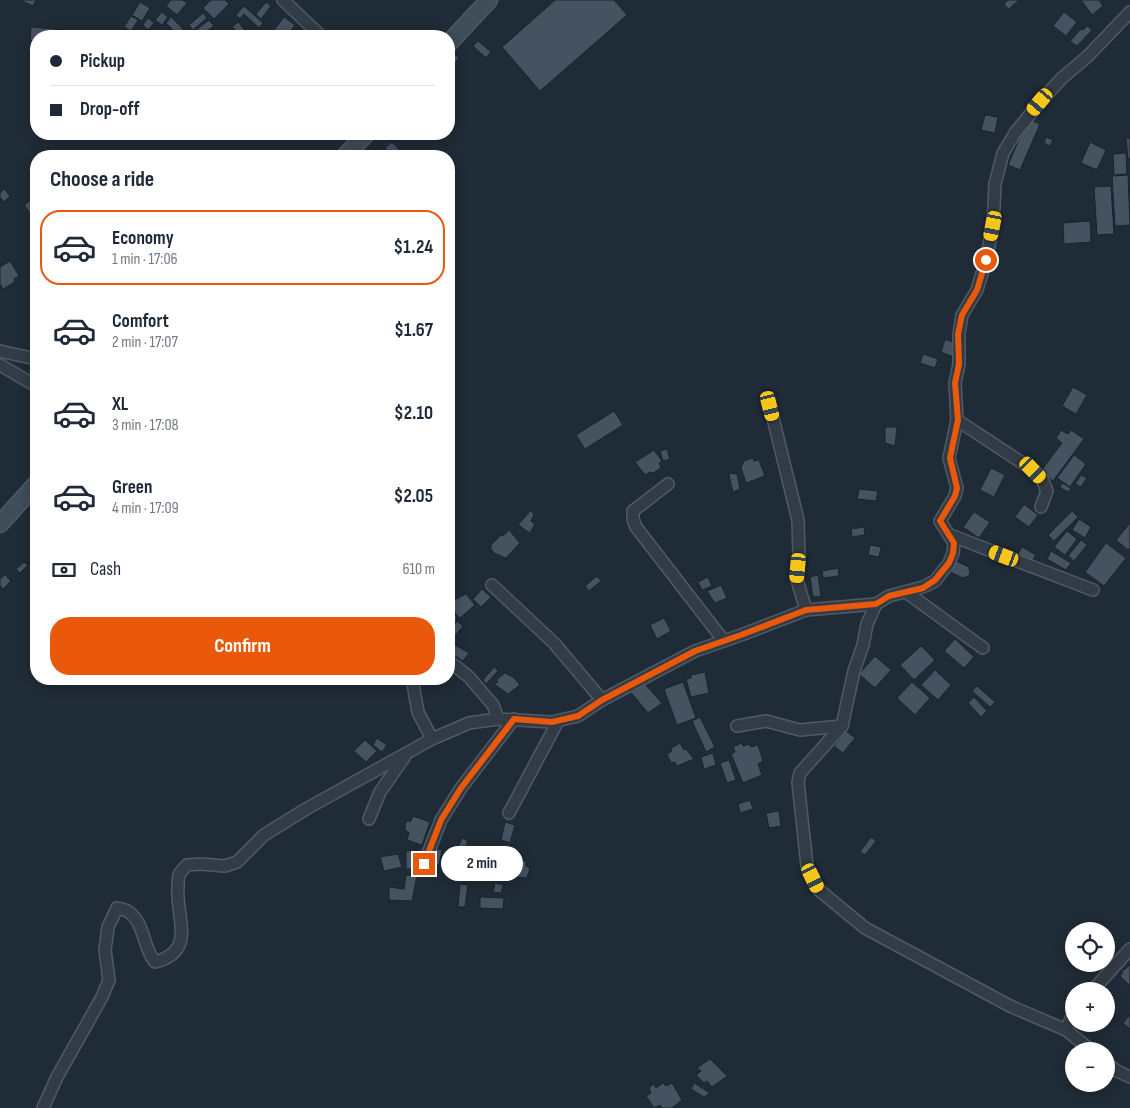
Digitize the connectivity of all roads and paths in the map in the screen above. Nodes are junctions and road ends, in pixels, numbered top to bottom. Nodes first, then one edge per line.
1 (282, 0) edge
2 (488, 0) edge
3 (1130, 12) edge
4 (314, 30) edge
5 (455, 36) edge
6 (360, 140) edge
7 (351, 150) edge
8 (0, 351) edge
9 (30, 358) edge
10 (0, 365) edge
11 (30, 382) edge
12 (770, 406) dead end
13 (958, 420) junction
14 (668, 484) dead end
15 (30, 491) edge
16 (1041, 507) dead end
17 (0, 524) edge
18 (950, 535) junction
19 (492, 586) dead end
20 (1093, 590) dead end
21 (906, 592) junction
22 (876, 604) junction
23 (806, 610) junction
24 (724, 641) junction
25 (983, 648) dead end
26 (455, 666) edge
27 (413, 685) edge
28 (602, 700) junction
29 (498, 718) junction
30 (514, 719) junction
31 (558, 721) junction
32 (737, 726) dead end
33 (842, 726) junction
34 (432, 739) junction
35 (406, 753) junction
36 (509, 813) dead end
37 (369, 819) dead end
38 (424, 864) dead end
39 (1130, 949) edge
40 (1100, 982) edge
41 (1065, 1030) edge
42 (1068, 1032) edge
43 (1081, 1042) edge
44 (1115, 1070) edge
45 (1130, 1077) edge
46 (43, 1108) edge

1 - 4 street
2 - 5 main road
3 - 13 street
6 - 7 main road
8 - 9 street
10 - 11 street
12 - 23 street
13 - 16 street
13 - 18 street
14 - 24 street
15 - 17 main road
18 - 20 street
18 - 21 street
19 - 28 street
21 - 22 street
21 - 25 street
22 - 23 street
22 - 33 street
23 - 24 street
24 - 28 street
26 - 29 street
27 - 34 street
28 - 31 street
29 - 30 street
29 - 34 street
30 - 31 street
30 - 38 street
31 - 36 street
32 - 33 street
33 - 41 street
34 - 35 street
35 - 37 street
35 - 46 street
39 - 40 street
42 - 43 street
44 - 45 street

